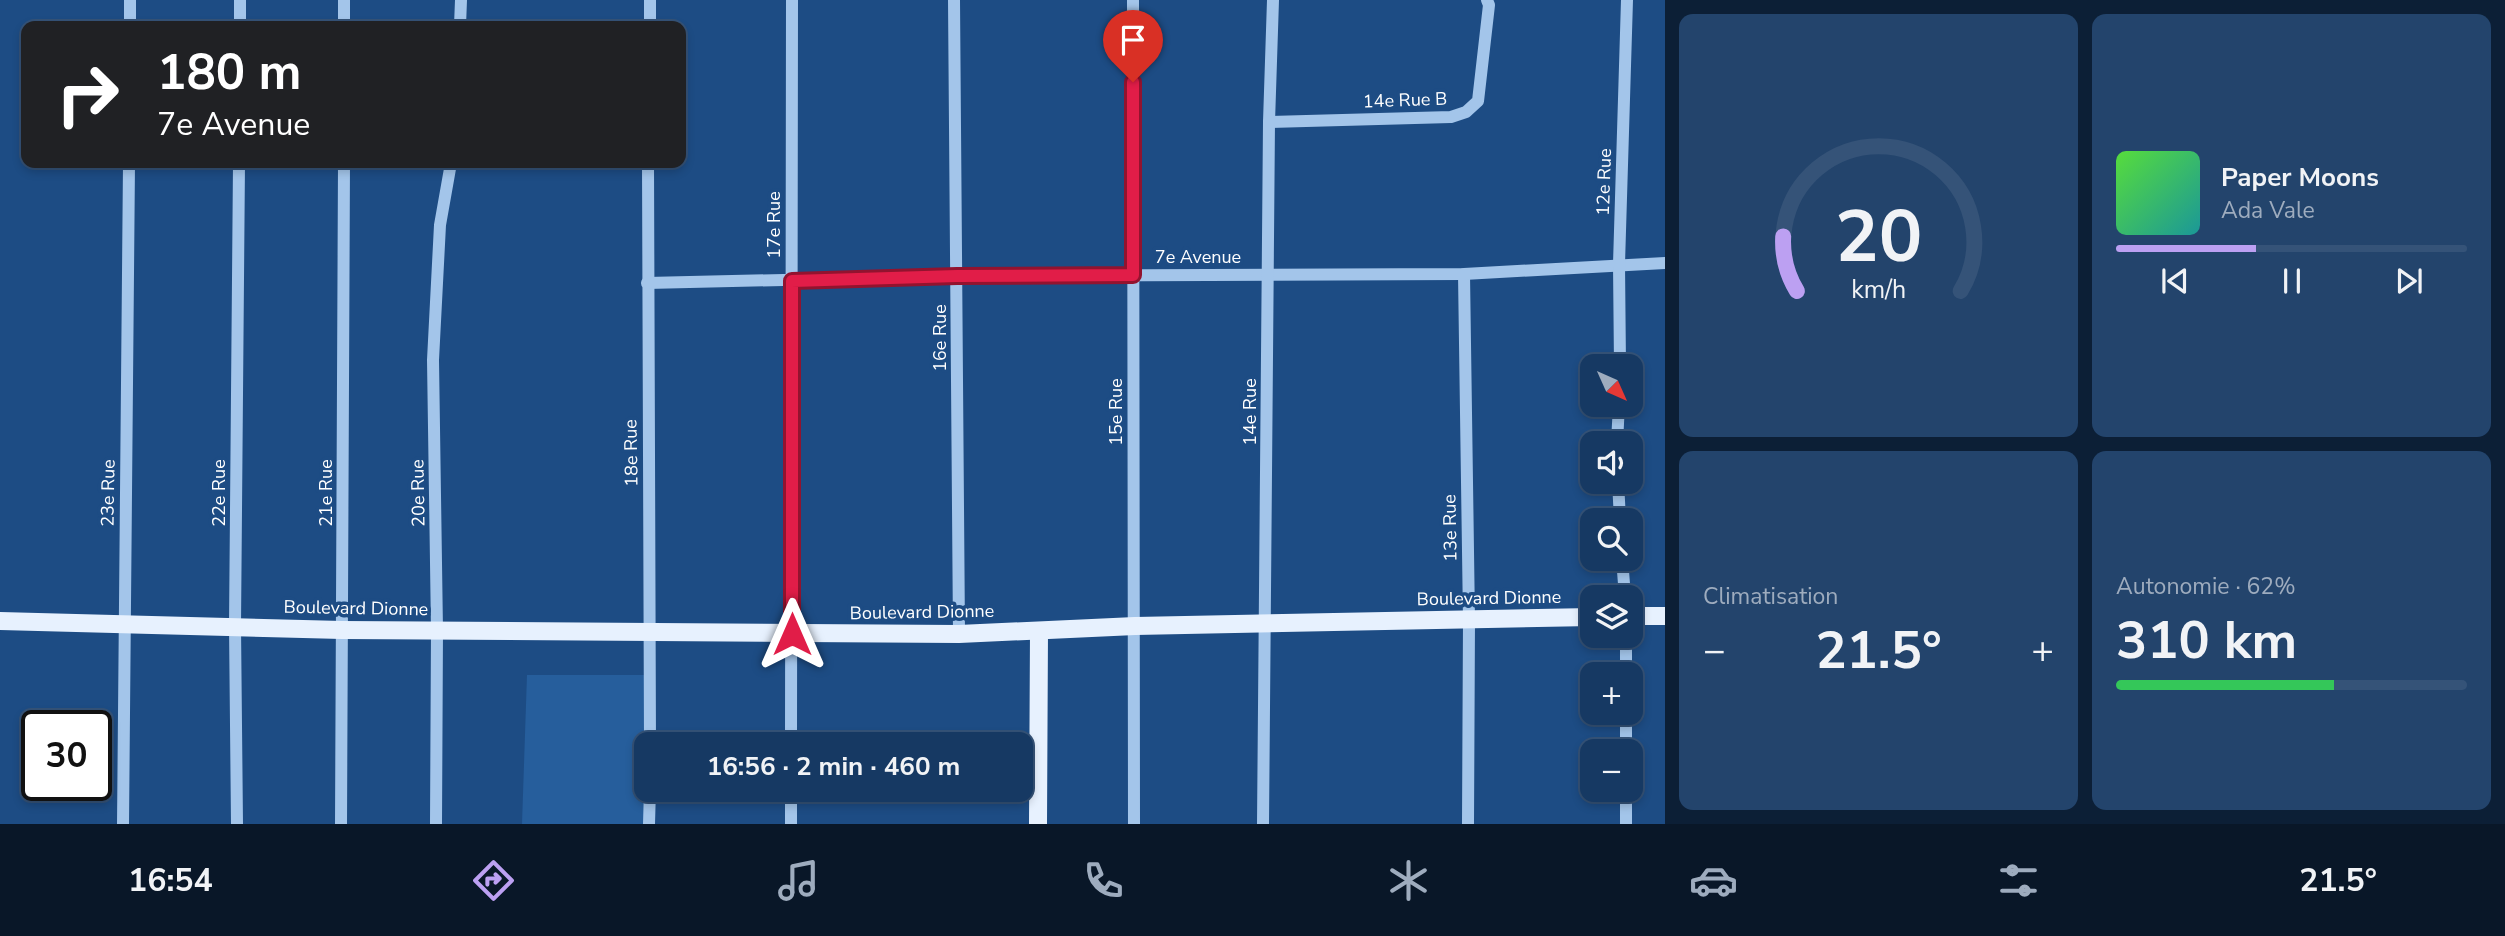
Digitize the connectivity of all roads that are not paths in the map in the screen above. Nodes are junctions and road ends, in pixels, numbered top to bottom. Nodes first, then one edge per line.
1 (130, 0) edge
2 (240, 0) edge
3 (344, 0) edge
4 (461, 0) edge
5 (650, 0) edge
6 (792, 0) edge
7 (954, 0) edge
8 (1133, 0) edge
9 (1273, 0) edge
10 (1487, 0) edge
11 (1627, 0) edge
12 (130, 21) edge
13 (240, 21) edge
14 (344, 21) edge
15 (460, 21) edge
16 (650, 21) edge
17 (1269, 122) junction
18 (129, 168) edge
19 (239, 168) edge
20 (344, 168) edge
21 (450, 168) edge
22 (648, 168) edge
23 (1665, 263) edge
24 (1619, 264) junction
25 (1268, 274) junction
26 (1464, 274) junction
27 (1133, 275) junction
28 (957, 276) junction
29 (792, 281) junction
30 (647, 283) junction
31 (1620, 354) edge
32 (1643, 616) edge
33 (1665, 616) edge
34 (1580, 617) edge
35 (1469, 620) junction
36 (0, 621) edge
37 (124, 623) junction
38 (1265, 625) junction
39 (235, 626) junction
40 (1135, 626) junction
41 (342, 630) junction
42 (438, 630) junction
43 (1040, 631) junction
44 (650, 634) junction
45 (792, 634) junction
46 (959, 634) junction
47 (650, 732) edge
48 (791, 732) edge
49 (650, 802) edge
50 (791, 802) edge
51 (1626, 802) edge
52 (123, 824) edge
53 (237, 824) edge
54 (341, 824) edge
55 (436, 824) edge
56 (649, 824) edge
57 (791, 824) edge
58 (1038, 824) edge
59 (1134, 824) edge
60 (1263, 824) edge
61 (1468, 824) edge
62 (1626, 824) edge

1 - 12 street
2 - 13 street
3 - 14 street
4 - 15 street
5 - 16 street
6 - 29 street, 17e Rue
7 - 28 street, 16e Rue
8 - 27 street, 15e Rue
9 - 17 street, 14e Rue
10 - 17 street, 14e Rue B
11 - 24 street, 12e Rue
17 - 25 street, 14e Rue
18 - 37 street, 23e Rue
19 - 39 street, 22e Rue
20 - 41 street, 21e Rue
21 - 42 street, 20e Rue
22 - 30 street, 18e Rue
23 - 24 street, 7e Avenue
24 - 26 street, 7e Avenue
24 - 31 street, 12e Rue
25 - 26 street, 7e Avenue
25 - 27 street, 7e Avenue
25 - 38 street, 14e Rue
26 - 35 street, 13e Rue
27 - 28 street, 7e Avenue
27 - 40 street, 15e Rue
28 - 29 street, 7e Avenue
28 - 46 street, 16e Rue
29 - 30 street, 7e Avenue
29 - 45 street, 17e Rue
30 - 44 street, 18e Rue
32 - 33 main road
34 - 35 main road, Boulevard Dionne
35 - 38 main road, Boulevard Dionne
35 - 61 street, 13e Rue
36 - 37 main road, Boulevard Dionne
37 - 39 main road, Boulevard Dionne
37 - 52 street, 23e Rue
38 - 40 main road, Boulevard Dionne
38 - 60 street, 14e Rue
39 - 41 main road, Boulevard Dionne
39 - 53 street, 22e Rue
40 - 43 main road, Boulevard Dionne
40 - 59 street, 15e Rue
41 - 42 main road, Boulevard Dionne
41 - 54 street, 21e Rue
42 - 44 main road, Boulevard Dionne
42 - 55 street, 20e Rue
43 - 46 main road, Boulevard Dionne
43 - 58 main road
44 - 45 main road, Boulevard Dionne
44 - 47 street, 18e Rue
45 - 46 main road, Boulevard Dionne
45 - 48 street, 17e Rue
49 - 56 street
50 - 57 street
51 - 62 street

